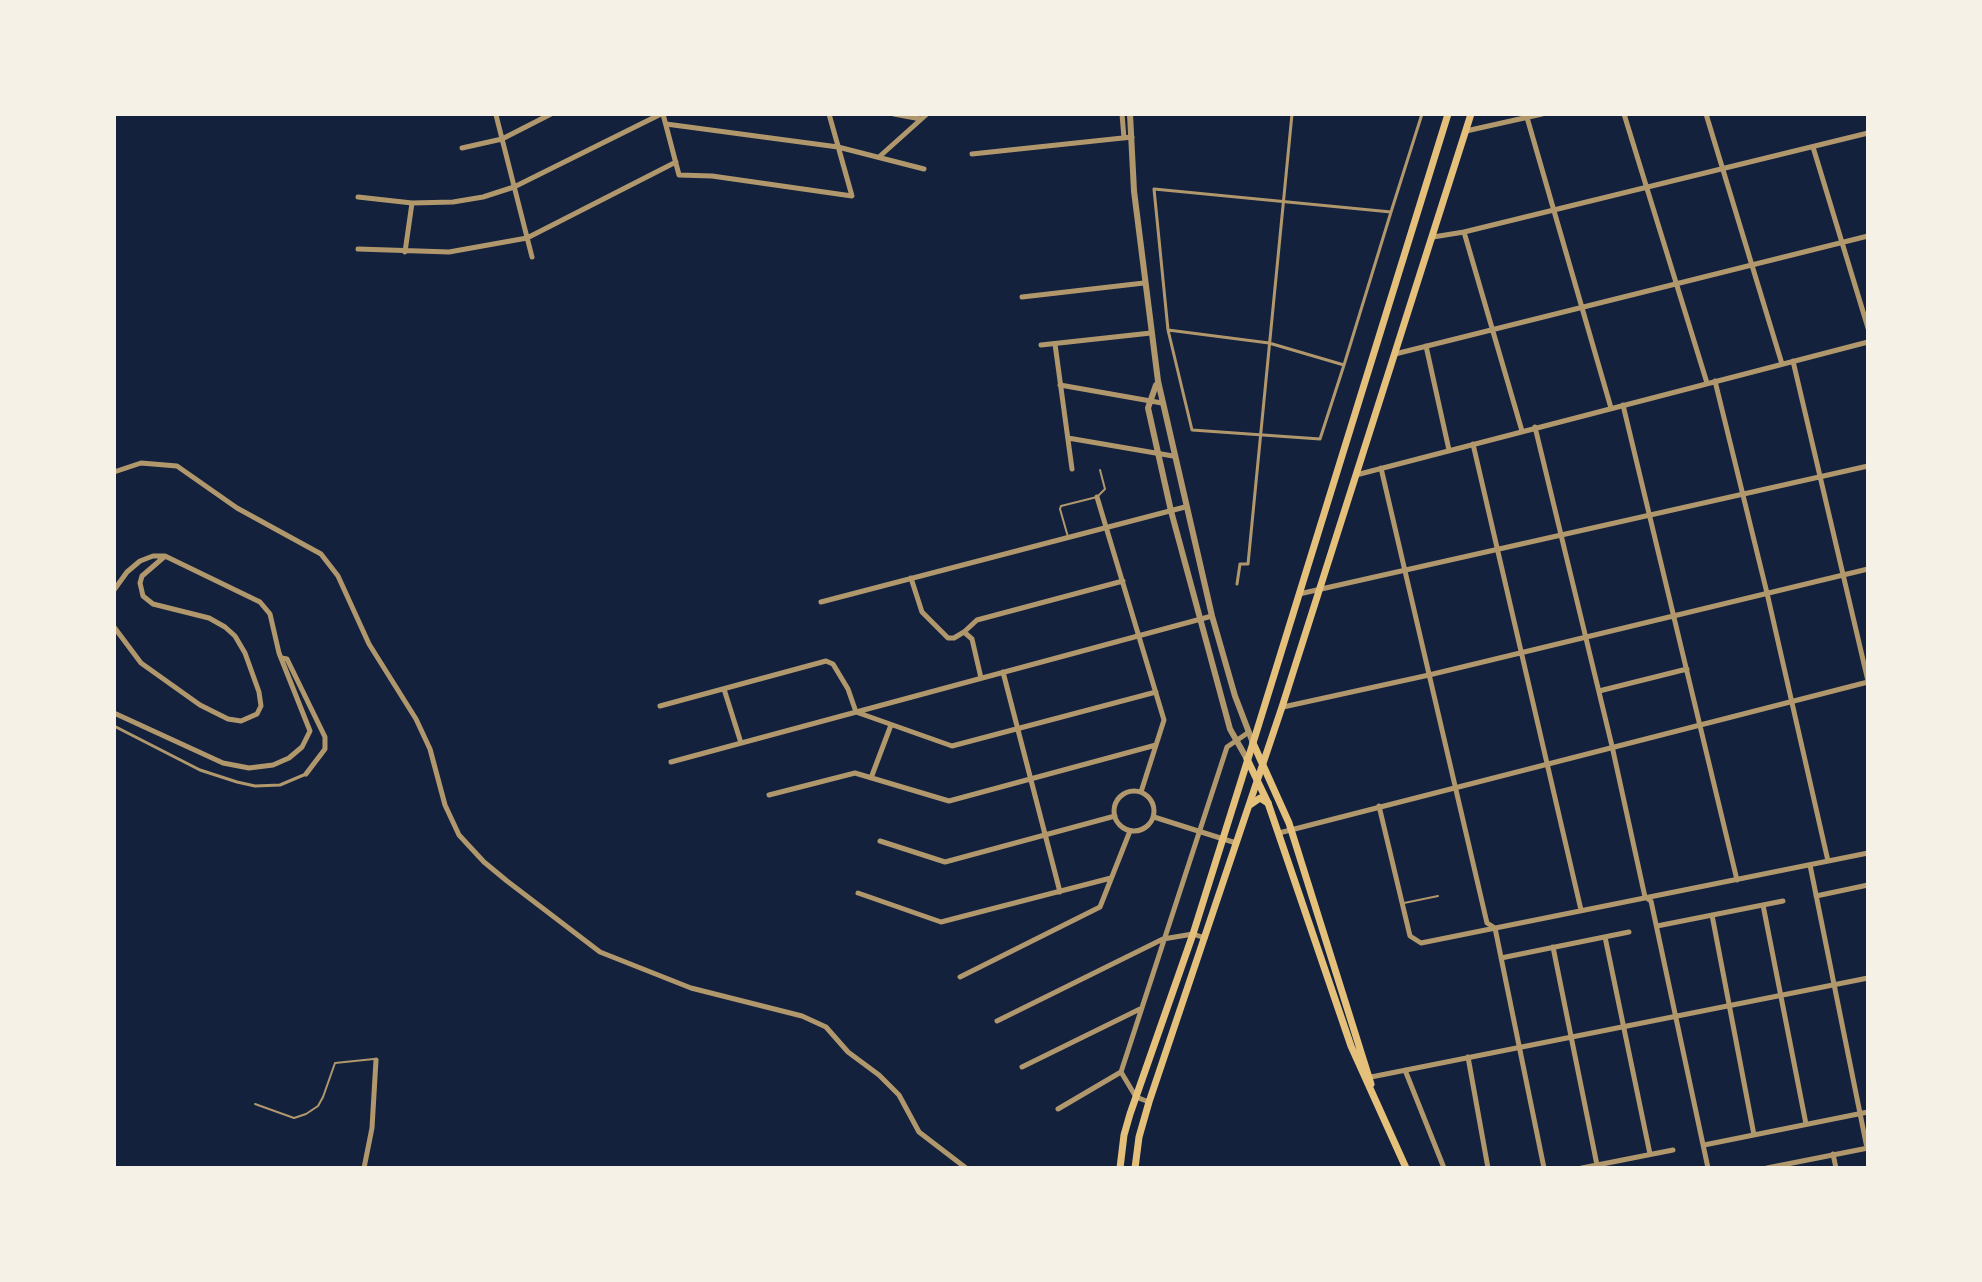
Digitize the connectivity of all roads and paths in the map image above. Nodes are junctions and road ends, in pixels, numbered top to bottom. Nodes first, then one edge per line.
1 (551, 114) edge
2 (662, 114) edge
3 (829, 114) edge
4 (894, 114) edge
5 (927, 114) edge
6 (1122, 114) edge
7 (1130, 114) edge
8 (1292, 114) edge
9 (1422, 114) edge
10 (1448, 114) edge
11 (1471, 114) edge
12 (1542, 114) edge
13 (1624, 114) edge
14 (1706, 114) edge
15 (496, 115) edge
16 (1526, 116) edge
17 (922, 119) junction
18 (666, 124) junction
19 (1465, 131) junction
20 (1868, 133) edge
21 (1128, 137) junction
22 (502, 139) junction
23 (838, 147) junction
24 (1813, 147) junction
25 (462, 148) dead end
26 (972, 154) dead end
27 (878, 157) junction
28 (676, 162) junction
29 (924, 169) dead end
30 (1723, 169) junction
31 (514, 187) junction
32 (1647, 187) junction
33 (358, 197) dead end
34 (1283, 201) junction
35 (412, 203) junction
36 (1554, 210) junction
37 (1391, 212) junction
38 (1464, 232) junction
39 (1868, 236) edge
40 (1432, 237) junction
41 (527, 238) junction
42 (1842, 243) junction
43 (358, 249) dead end
44 (405, 252) junction
45 (532, 257) dead end
46 (1752, 265) junction
47 (1144, 283) junction
48 (1676, 284) junction
49 (1022, 297) dead end
50 (1582, 307) junction
51 (1868, 328) edge
52 (1492, 329) junction
53 (1168, 330) junction
54 (1151, 333) junction
55 (1868, 342) edge
56 (1269, 343) junction
57 (1055, 344) junction
58 (1041, 345) dead end
59 (1426, 346) junction
60 (1394, 355) junction
61 (1793, 361) junction
62 (1782, 364) junction
63 (1344, 365) junction
64 (1158, 381) junction
65 (1715, 381) junction
66 (1707, 383) junction
67 (1060, 385) junction
68 (1150, 401) junction
69 (1162, 403) junction
70 (1623, 405) junction
71 (1611, 408) junction
72 (1535, 427) junction
73 (1522, 431) junction
74 (1260, 435) junction
75 (1067, 438) junction
76 (1473, 444) junction
77 (1449, 450) junction
78 (1157, 453) junction
79 (1173, 456) junction
80 (1868, 466) edge
81 (1381, 468) junction
82 (1072, 469) dead end
83 (1100, 470) dead end
84 (114, 472) edge
85 (1356, 475) junction
86 (1820, 477) junction
87 (1742, 494) junction
88 (1097, 497) junction
89 (1185, 507) junction
90 (1171, 511) junction
91 (1650, 515) junction
92 (1107, 528) junction
93 (1560, 535) junction
94 (1068, 538) junction
95 (1497, 550) junction
96 (165, 556) junction
97 (1868, 569) edge
98 (1405, 571) junction
99 (1843, 575) junction
100 (911, 578) junction
101 (1123, 581) junction
102 (1237, 584) dead end
103 (1319, 589) junction
104 (114, 590) edge
105 (1767, 593) junction
106 (1298, 595) junction
107 (821, 602) dead end
108 (1212, 616) junction
109 (1674, 616) junction
110 (1200, 618) junction
111 (114, 627) edge
112 (964, 632) junction
113 (1139, 635) junction
114 (1585, 637) junction
115 (1522, 651) junction
116 (281, 657) junction
117 (1687, 669) junction
118 (1003, 672) junction
119 (1429, 675) junction
120 (981, 678) junction
121 (1868, 681) edge
122 (724, 689) junction
123 (1599, 691) junction
124 (1156, 692) junction
125 (1790, 701) junction
126 (660, 706) dead end
127 (1282, 707) junction
128 (856, 712) junction
129 (114, 713) edge
130 (1701, 724) junction
131 (891, 725) junction
132 (114, 726) edge
133 (1017, 729) junction
134 (1249, 732) junction
135 (1237, 739) junction
136 (741, 743) junction
137 (1253, 743) junction
138 (1156, 745) junction
139 (1612, 746) junction
140 (1247, 759) junction
141 (671, 762) dead end
142 (1261, 763) junction
143 (1547, 764) junction
144 (306, 774) joint
145 (1256, 777) junction
146 (871, 778) junction
147 (1031, 780) junction
148 (1455, 787) junction
149 (1141, 792) junction
150 (769, 795) dead end
151 (1268, 803) junction
152 (1379, 806) junction
153 (1246, 810) junction
154 (1115, 816) junction
155 (1154, 817) junction
156 (1291, 830) junction
157 (1130, 831) junction
158 (1199, 831) junction
159 (1279, 833) junction
160 (1045, 835) junction
161 (1223, 839) junction
162 (880, 841) dead end
163 (1236, 843) junction
164 (1868, 853) edge
165 (1828, 861) junction
166 (1810, 865) junction
167 (1111, 878) junction
168 (1737, 880) junction
169 (1868, 885) edge
170 (1060, 892) junction
171 (858, 893) dead end
172 (1438, 896) dead end
173 (1816, 896) junction
174 (1645, 897) junction
175 (1783, 901) dead end
176 (1402, 903) junction
177 (1763, 905) junction
178 (1581, 910) junction
179 (1712, 915) junction
180 (1657, 926) junction
181 (1495, 928) junction
182 (1629, 932) dead end
183 (1193, 934) junction
184 (1605, 937) junction
185 (1205, 938) junction
186 (1163, 939) junction
187 (1553, 947) junction
188 (1501, 958) junction
189 (960, 977) dead end
190 (1868, 978) edge
191 (1834, 985) junction
192 (1780, 995) junction
193 (1729, 1005) junction
194 (1140, 1009) junction
195 (1678, 1016) junction
196 (997, 1021) dead end
197 (1624, 1026) junction
198 (1571, 1037) junction
199 (1519, 1047) junction
200 (1468, 1057) junction
201 (376, 1060) joint
202 (1022, 1067) dead end
203 (1405, 1070) junction
204 (1121, 1072) junction
205 (1367, 1077) junction
206 (1136, 1097) junction
207 (1149, 1102) junction
208 (255, 1104) dead end
209 (1058, 1109) dead end
210 (1868, 1112) edge
211 (1860, 1114) junction
212 (1806, 1124) junction
213 (1754, 1135) junction
214 (1704, 1145) junction
215 (1867, 1148) edge
216 (1673, 1150) dead end
217 (1650, 1154) junction
218 (1833, 1154) junction
219 (1597, 1165) junction
220 (1781, 1167) edge
221 (364, 1168) edge
222 (966, 1168) edge
223 (1120, 1168) edge
224 (1135, 1168) edge
225 (1406, 1168) edge
226 (1444, 1168) edge
227 (1488, 1168) edge
228 (1544, 1168) edge
229 (1582, 1168) edge
230 (1708, 1168) edge
231 (1767, 1168) edge
232 (1836, 1168) edge

1 - 22 street
2 - 18 street
2 - 31 street
3 - 23 street
4 - 17 street
5 - 17 street
6 - 21 street
7 - 21 street
8 - 34 street
9 - 37 street
10 - 106 main road
11 - 19 main road
12 - 16 street
13 - 32 street
14 - 30 street
15 - 22 street
16 - 19 street
16 - 36 street
17 - 27 street
18 - 23 street
18 - 28 street
19 - 40 main road
20 - 24 street
21 - 26 street
21 - 47 street
22 - 25 street
22 - 31 street
23 - 27 street
23 - 28 street
24 - 30 street
24 - 42 street
27 - 29 street
28 - 41 street
30 - 32 street
30 - 46 street
31 - 35 street
31 - 41 street
32 - 36 street
32 - 48 street
33 - 35 street
34 - 37 street
34 - 53 street
34 - 56 street
35 - 44 street
36 - 38 street
36 - 50 street
37 - 63 street
38 - 40 street
38 - 52 street
39 - 42 street
40 - 60 main road
41 - 44 street
41 - 45 street
42 - 46 street
42 - 51 street
43 - 44 street
46 - 48 street
46 - 62 street
47 - 49 street
47 - 54 street
48 - 50 street
48 - 66 street
50 - 52 street
50 - 71 street
52 - 59 street
52 - 73 street
53 - 56 street
53 - 74 street
54 - 57 street
54 - 64 street
55 - 61 street
56 - 63 street
56 - 74 street
57 - 58 street
57 - 67 street
59 - 60 street
59 - 77 street
60 - 85 main road
61 - 62 street
61 - 86 street
62 - 65 street
63 - 74 street
64 - 68 street
64 - 69 street
65 - 66 street
65 - 87 street
66 - 70 street
67 - 68 street
67 - 75 street
68 - 69 street
68 - 78 street
69 - 79 street
70 - 71 street
70 - 91 street
71 - 72 street
72 - 73 street
72 - 93 street
73 - 76 street
74 - 102 street
75 - 78 street
75 - 82 street
76 - 77 street
76 - 95 street
77 - 81 street
78 - 79 street
78 - 90 street
79 - 89 street
80 - 86 street
81 - 85 street
81 - 98 street
83 - 88 lane
84 - 222 street
85 - 103 main road
86 - 87 street
86 - 99 street
87 - 91 street
87 - 105 street
88 - 92 street
88 - 94 lane
89 - 90 street
89 - 108 street
90 - 92 street
90 - 110 street
91 - 93 street
91 - 109 street
92 - 94 street
92 - 101 street
93 - 95 street
93 - 114 street
94 - 100 street
95 - 98 street
95 - 115 street
96 - 104 street
96 - 111 street
96 - 116 street
97 - 99 street
98 - 103 street
98 - 119 street
99 - 105 street
99 - 121 street
100 - 107 street
100 - 112 street
101 - 112 street
101 - 113 street
103 - 106 street
103 - 127 main road
105 - 109 street
105 - 125 street
106 - 137 main road
108 - 110 street
108 - 134 street
109 - 114 street
109 - 117 street
110 - 113 street
110 - 135 street
112 - 120 street
113 - 118 street
113 - 124 street
114 - 115 street
114 - 123 street
115 - 119 street
115 - 143 street
116 - 129 street
116 - 144 street
117 - 123 street
117 - 130 street
118 - 120 street
118 - 133 street
119 - 127 street
119 - 148 street
120 - 128 street
121 - 125 street
122 - 126 street
122 - 128 street
122 - 136 street
123 - 139 street
124 - 133 street
124 - 138 street
125 - 130 street
125 - 165 street
127 - 142 main road
128 - 131 street
128 - 136 street
130 - 139 street
130 - 168 street
131 - 133 street
131 - 146 street
132 - 144 street
133 - 147 street
134 - 135 street
134 - 137 street
135 - 140 street
135 - 158 street
136 - 141 street
137 - 140 main road
137 - 142 main road
138 - 147 street
138 - 149 street
139 - 143 street
139 - 174 street
140 - 145 main road
140 - 161 main road
142 - 145 main road
142 - 156 main road
143 - 148 street
143 - 178 street
145 - 151 main road
145 - 153 main road
146 - 147 street
146 - 150 street
147 - 160 street
148 - 152 street
148 - 181 street
149 - 154 street
149 - 155 street
151 - 153 main road
151 - 159 main road
152 - 156 street
152 - 176 street
153 - 163 main road
154 - 157 street
154 - 160 street
155 - 157 street
155 - 158 street
156 - 159 street
156 - 205 main road
157 - 167 street
158 - 161 street
158 - 186 street
159 - 205 main road
160 - 162 street
160 - 170 street
161 - 163 street
161 - 183 main road
163 - 185 main road
164 - 165 street
165 - 166 street
166 - 168 street
166 - 173 street
167 - 170 street
167 - 189 street
168 - 174 street
169 - 173 street
170 - 171 street
172 - 176 lane
173 - 191 street
174 - 178 street
174 - 180 street
175 - 177 street
176 - 181 street
177 - 179 street
177 - 192 street
178 - 181 street
179 - 180 street
179 - 193 street
180 - 195 street
181 - 188 street
182 - 184 street
183 - 185 street
183 - 186 street
183 - 206 main road
184 - 187 street
184 - 197 street
185 - 207 main road
186 - 194 street
186 - 196 street
187 - 188 street
187 - 198 street
188 - 199 street
190 - 191 street
191 - 192 street
191 - 211 street
192 - 193 street
192 - 212 street
193 - 195 street
193 - 213 street
194 - 202 street
194 - 204 street
195 - 197 street
195 - 214 street
197 - 198 street
197 - 217 street
198 - 199 street
198 - 219 street
199 - 200 street
199 - 228 street
200 - 203 street
200 - 227 street
201 - 208 lane
201 - 221 street
203 - 205 street
203 - 226 street
204 - 206 street
204 - 209 street
205 - 225 main road
206 - 207 street
206 - 223 main road
207 - 224 main road
210 - 211 street
211 - 212 street
211 - 215 street
212 - 213 street
213 - 214 street
214 - 230 street
215 - 218 street
216 - 217 street
217 - 219 street
218 - 220 street
218 - 232 street
219 - 229 street
220 - 231 street

